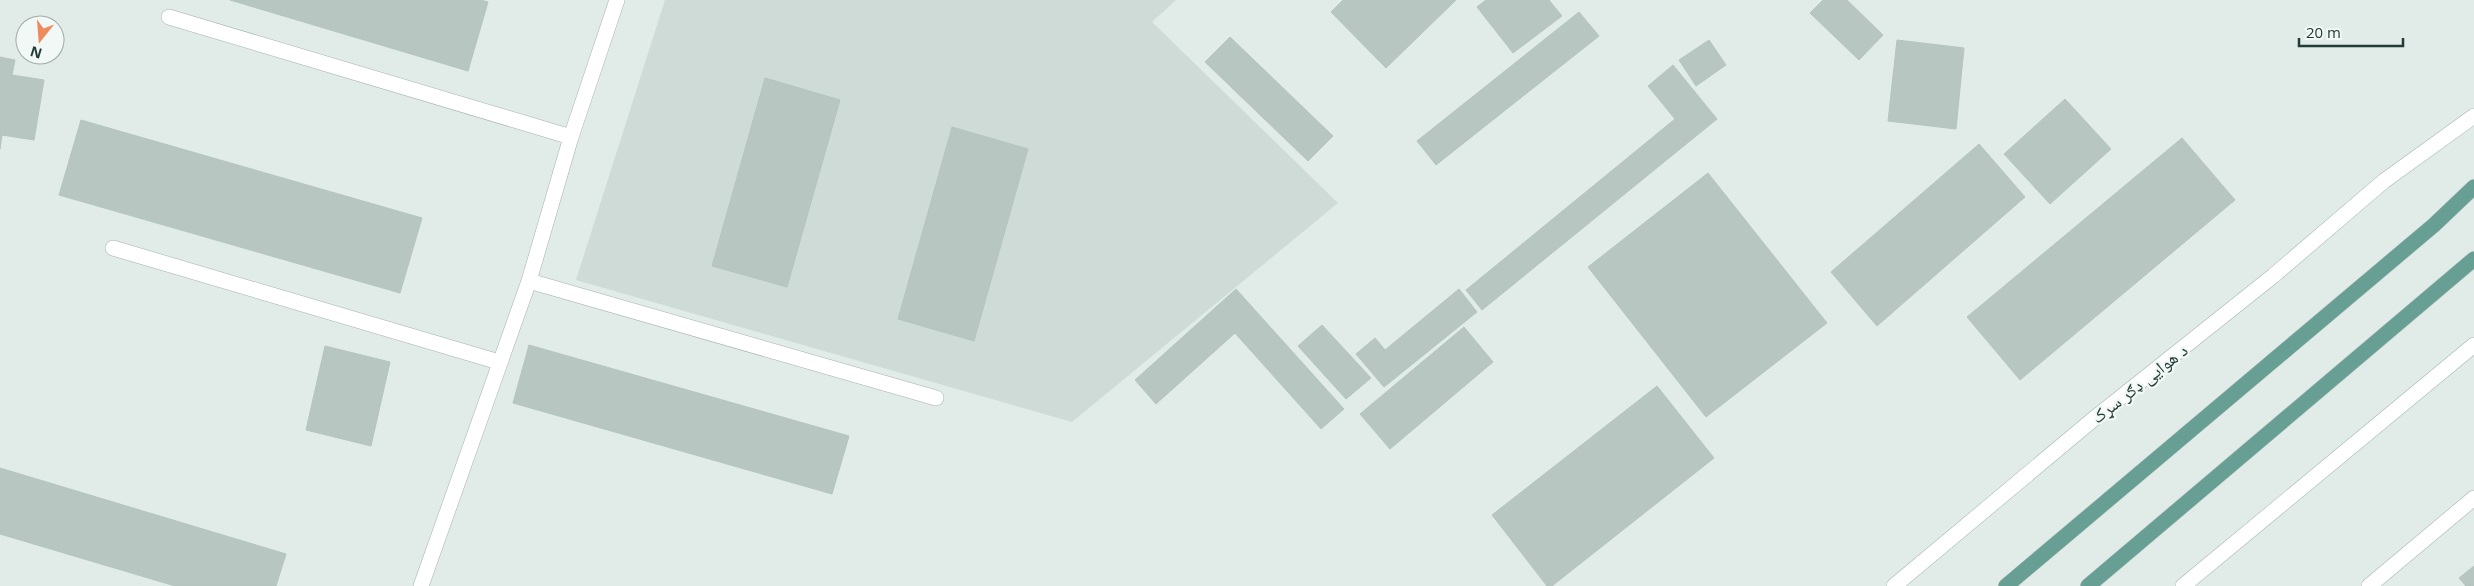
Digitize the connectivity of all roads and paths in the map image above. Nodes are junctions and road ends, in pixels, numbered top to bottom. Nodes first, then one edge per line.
1 (617, 0) edge
2 (169, 17) dead end
3 (2474, 116) edge
4 (570, 137) junction
5 (2474, 187) edge
6 (113, 248) dead end
7 (2474, 258) edge
8 (529, 281) junction
9 (2474, 345) edge
10 (499, 362) junction
11 (936, 398) dead end
12 (2474, 498) edge
13 (421, 586) edge
14 (1894, 586) edge
15 (2006, 586) edge
16 (2088, 586) edge
17 (2183, 586) edge
18 (2369, 586) edge

1 - 4 street
2 - 4 street
3 - 14 street, د هوایی ډګر سړک
4 - 8 street
5 - 15 main road
6 - 10 street
7 - 16 main road
8 - 10 street
8 - 11 street
9 - 17 street
10 - 13 street
12 - 18 street

